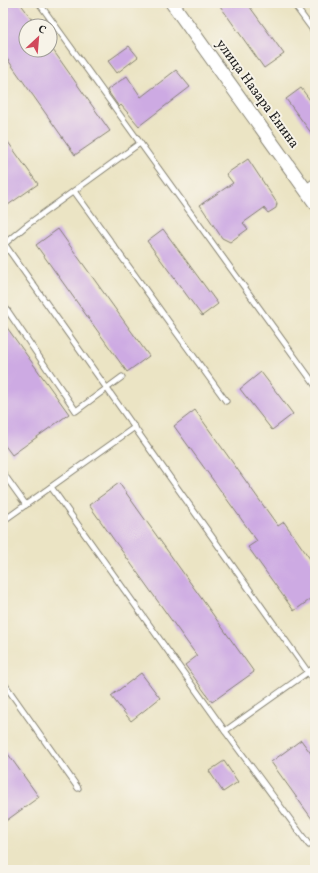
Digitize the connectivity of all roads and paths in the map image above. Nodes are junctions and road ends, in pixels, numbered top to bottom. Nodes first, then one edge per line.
1 (39, 3) edge
2 (172, 3) edge
3 (293, 3) edge
4 (315, 33) edge
5 (140, 143) junction
6 (310, 187) edge
7 (74, 191) junction
8 (315, 203) edge
9 (4, 243) edge
10 (3, 304) edge
11 (122, 378) dead end
12 (315, 385) edge
13 (108, 388) junction
14 (226, 401) dead end
15 (135, 426) junction
16 (3, 473) edge
17 (51, 486) junction
18 (26, 505) junction
19 (3, 521) edge
20 (315, 666) edge
21 (308, 672) junction
22 (3, 682) edge
23 (315, 682) edge
24 (225, 731) junction
25 (78, 788) dead end
26 (309, 845) dead end

1 - 5 lane
2 - 6 main road, улица Назара Енина
3 - 4 lane
5 - 7 lane
5 - 12 lane
6 - 8 main road, улица Назара Енина
7 - 9 lane
7 - 14 lane
9 - 13 lane
10 - 13 lane
11 - 13 lane
13 - 15 lane
15 - 17 lane
15 - 21 lane
16 - 18 lane
17 - 18 lane
17 - 24 lane
18 - 19 lane
20 - 21 lane
21 - 23 lane
21 - 24 lane
22 - 25 lane
24 - 26 lane

